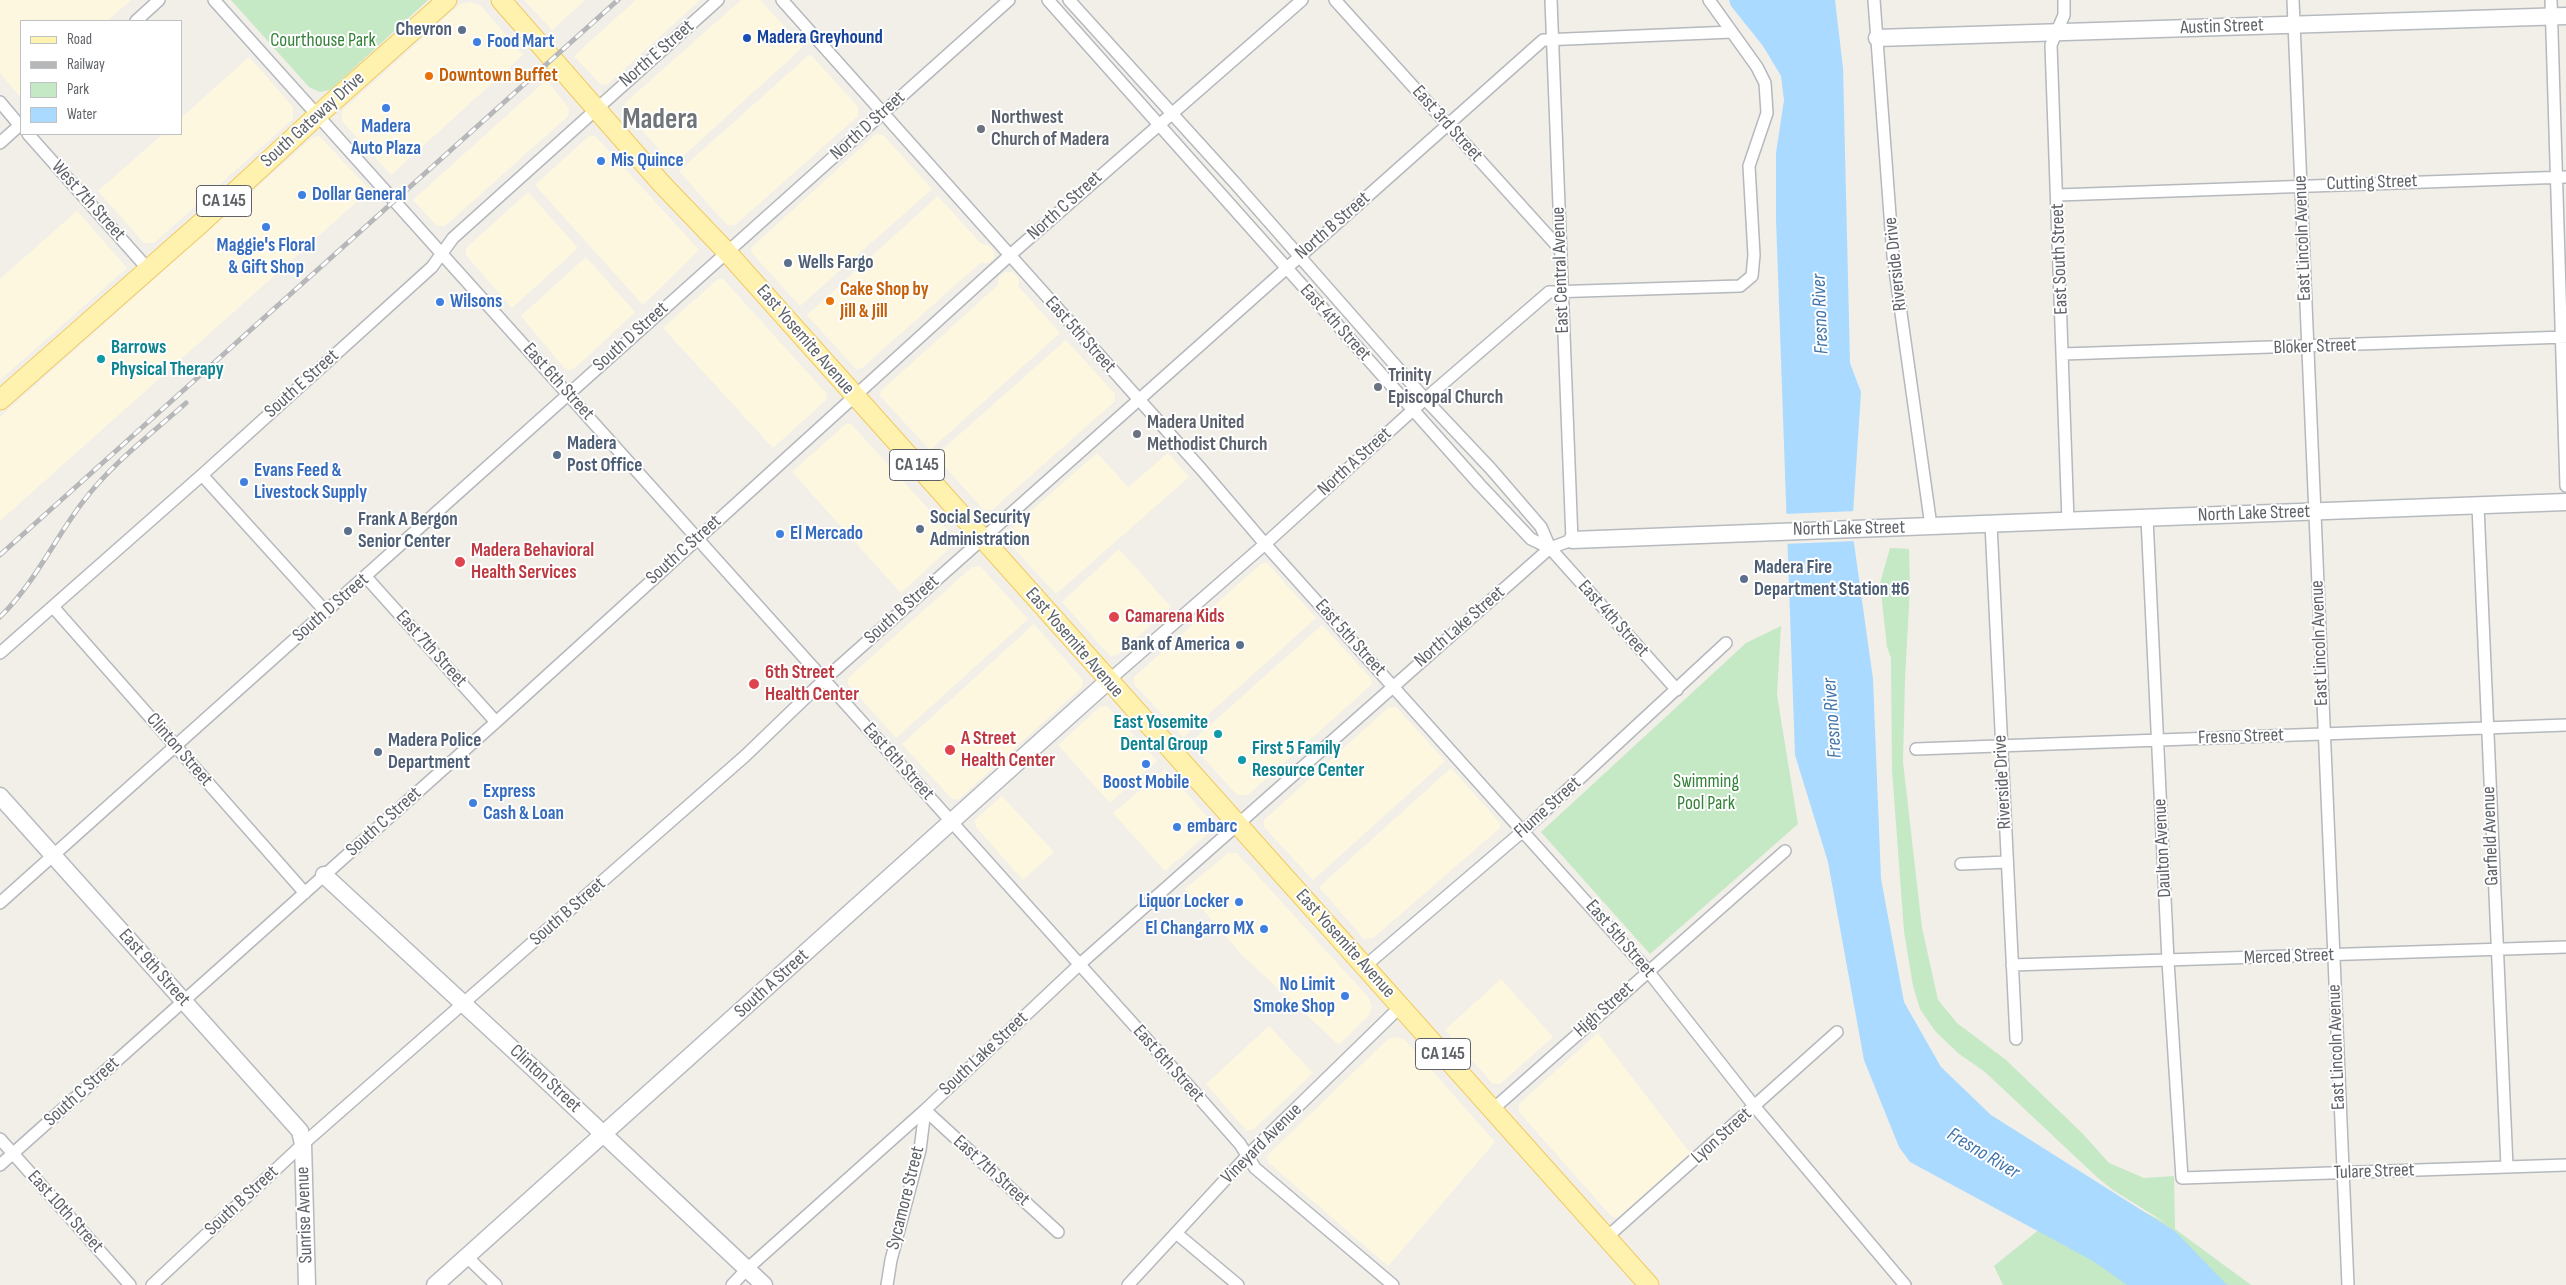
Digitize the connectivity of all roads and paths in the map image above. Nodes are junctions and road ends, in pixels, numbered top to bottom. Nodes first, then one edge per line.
1 (159, 0) edge
2 (214, 0) edge
3 (447, 0) edge
4 (501, 0) edge
5 (718, 0) edge
6 (782, 0) edge
7 (1009, 0) edge
8 (1048, 0) edge
9 (1069, 0) edge
10 (1302, 0) edge
11 (1335, 0) edge
12 (1551, 0) edge
13 (1709, 0) edge
14 (1874, 0) edge
15 (2064, 0) edge
16 (2293, 0) edge
17 (2556, 11) edge
18 (137, 20) edge
19 (2294, 25) junction
20 (1732, 32) junction
21 (2056, 32) junction
22 (1552, 38) junction
23 (1877, 38) junction
24 (0, 102) edge
25 (596, 108) junction
26 (882, 112) junction
27 (1170, 113) junction
28 (318, 114) junction
29 (20, 124) edge
30 (1158, 124) junction
31 (1448, 126) junction
32 (20, 129) edge
33 (30, 135) edge
34 (0, 143) edge
35 (2562, 177) edge
36 (2301, 185) junction
37 (2058, 195) junction
38 (1560, 249) junction
39 (726, 251) junction
40 (442, 252) junction
41 (1010, 256) junction
42 (1300, 256) junction
43 (1286, 268) junction
44 (148, 269) junction
45 (1561, 291) junction
46 (2564, 337) edge
47 (2308, 347) junction
48 (2064, 354) junction
49 (569, 393) junction
50 (854, 396) junction
51 (1138, 399) junction
52 (1425, 399) junction
53 (0, 400) edge
54 (1412, 410) junction
55 (202, 475) junction
56 (2566, 486) edge
57 (2566, 502) edge
58 (2478, 506) junction
59 (2315, 512) junction
60 (2147, 518) junction
61 (2068, 521) junction
62 (1991, 524) junction
63 (1931, 526) junction
64 (698, 537) junction
65 (982, 538) junction
66 (1572, 540) junction
67 (1265, 544) junction
68 (1550, 548) junction
69 (366, 577) junction
70 (54, 608) junction
71 (326, 612) junction
72 (1726, 643) dead end
73 (0, 653) edge
74 (825, 679) junction
75 (1108, 681) junction
76 (1393, 686) junction
77 (1677, 690) junction
78 (496, 722) junction
79 (2566, 725) edge
80 (2487, 728) junction
81 (2324, 734) junction
82 (2158, 740) junction
83 (176, 746) junction
84 (2001, 746) junction
85 (1916, 749) dead end
86 (0, 796) edge
87 (953, 822) junction
88 (1237, 824) junction
89 (1522, 831) junction
90 (1785, 851) dead end
91 (54, 855) junction
92 (2007, 862) junction
93 (1961, 864) dead end
94 (324, 875) junction
95 (305, 893) junction
96 (0, 903) edge
97 (2566, 947) edge
98 (2496, 949) junction
99 (2334, 955) junction
100 (2168, 961) junction
101 (1080, 964) junction
102 (2012, 966) junction
103 (1364, 967) junction
104 (1648, 971) junction
105 (183, 1001) junction
106 (464, 1004) junction
107 (1400, 1007) junction
108 (1837, 1032) dead end
109 (2016, 1039) dead end
110 (1755, 1107) junction
111 (925, 1110) junction
112 (1492, 1110) junction
113 (604, 1134) junction
114 (0, 1139) edge
115 (303, 1144) junction
116 (13, 1153) junction
117 (1247, 1156) junction
118 (0, 1164) edge
119 (2566, 1165) edge
120 (2507, 1167) junction
121 (2343, 1173) junction
122 (2182, 1178) joint
123 (1058, 1232) dead end
124 (1176, 1233) junction
125 (1606, 1238) junction
126 (466, 1256) junction
127 (746, 1269) junction
128 (130, 1285) edge
129 (152, 1285) edge
130 (306, 1285) edge
131 (434, 1285) edge
132 (496, 1285) edge
133 (732, 1285) edge
134 (764, 1285) edge
135 (887, 1285) edge
136 (1128, 1285) edge
137 (1238, 1285) edge
138 (1393, 1285) edge
139 (1648, 1285) edge
140 (1905, 1285) edge
141 (2348, 1285) edge

1 - 18 street
2 - 28 street, East 6th Street
3 - 28 main road, South Gateway Drive / CA 145
4 - 25 main road, East Yosemite Avenue / CA 145
5 - 25 street, North E Street
6 - 26 street, East 5th Street
7 - 26 street, North D Street
8 - 30 street, East 4th Street
9 - 27 street, East 4th Street
10 - 27 street, North C Street
11 - 31 street, East 3rd Street
12 - 22 street, East Central Avenue
13 - 20 street
14 - 23 street, Riverside Drive
15 - 21 street, East South Street
16 - 19 street, East Lincoln Avenue
17 - 19 street, Austin Street
17 - 35 street
19 - 21 street, Austin Street
19 - 36 street, East Lincoln Avenue
20 - 22 street, North B Street
20 - 45 street, North A Street
21 - 23 street, Austin Street
21 - 37 street, East South Street
22 - 31 street, North B Street
22 - 38 street, East Central Avenue
23 - 63 street, Riverside Drive
24 - 29 street, West 7th Street
25 - 39 main road, East Yosemite Avenue / CA 145
25 - 40 street, South E Street
26 - 39 street, North D Street
26 - 41 street, East 5th Street
27 - 30 street, North C Street
27 - 42 street, East 4th Street
28 - 40 street, East 6th Street
28 - 44 main road, South Gateway Drive / CA 145
30 - 41 street, North C Street
30 - 43 street, East 4th Street
31 - 38 street, East 3rd Street
31 - 42 street, North B Street
32 - 34 street
33 - 44 street, West 7th Street
35 - 36 street, Cutting Street
35 - 46 street
36 - 37 street, Cutting Street
36 - 47 street, East Lincoln Avenue
37 - 48 street, East South Street
38 - 45 street, East Central Avenue
39 - 49 street, South D Street
39 - 50 main road, East Yosemite Avenue / CA 145
40 - 49 street, East 6th Street
40 - 55 street, South E Street
41 - 50 street, North C Street
41 - 51 street, East 5th Street
42 - 43 street, North B Street
42 - 52 street, East 4th Street
43 - 51 street, North B Street
43 - 54 street, East 4th Street
44 - 53 main road, South Gateway Drive / CA 145
45 - 52 street, North A Street
45 - 66 street, East Central Avenue
46 - 47 street, Bloker Street
46 - 56 street
47 - 48 street, Bloker Street
47 - 59 street, East Lincoln Avenue
48 - 61 street, East South Street
49 - 64 street, East 6th Street
49 - 69 street, South D Street
50 - 64 street, South C Street
50 - 65 main road, East Yosemite Avenue / CA 145
51 - 65 street, North B Street
51 - 67 street, East 5th Street
52 - 54 street, North A Street
52 - 68 street, East 4th Street
54 - 67 street, North A Street
54 - 68 street, East 4th Street
55 - 70 street, South E Street
55 - 71 street
57 - 58 street, North Lake Street
58 - 59 street, North Lake Street
58 - 80 street, Garfield Avenue
59 - 60 street, North Lake Street
59 - 81 street, East Lincoln Avenue
60 - 61 street, North Lake Street
60 - 82 street, Daulton Avenue
61 - 62 street, North Lake Street
62 - 63 street, North Lake Street
62 - 84 street, Riverside Drive
63 - 66 street, North Lake Street
64 - 74 street, East 6th Street
64 - 78 street, South C Street
65 - 74 street, South B Street
65 - 75 main road, East Yosemite Avenue / CA 145
66 - 68 street, North Lake Street
67 - 75 street, North A Street
67 - 76 street, East 5th Street
68 - 76 street, North Lake Street
68 - 77 street, East 4th Street
69 - 71 street, South D Street
69 - 78 street, East 7th Street
70 - 73 street, South E Street
70 - 83 street, Clinton Street
71 - 83 street, South D Street
72 - 77 street, Flume Street
74 - 87 street, East 6th Street
74 - 106 street, South B Street
75 - 87 street, South A Street
75 - 88 main road, East Yosemite Avenue / CA 145
76 - 88 street, North Lake Street
76 - 89 street, East 5th Street
77 - 89 street, Flume Street
78 - 94 street, South C Street
79 - 80 street, Fresno Street
80 - 81 street, Fresno Street
80 - 98 street, Garfield Avenue
81 - 82 street, Fresno Street
81 - 99 street, East Lincoln Avenue
82 - 84 street, Fresno Street
82 - 100 street, Daulton Avenue
83 - 91 street, South D Street
83 - 95 street, Clinton Street
84 - 85 street, Fresno Street
84 - 92 street, Riverside Drive
86 - 91 street, East 9th Street
87 - 101 street, East 6th Street
87 - 113 street, South A Street
88 - 101 street, South Lake Street
88 - 103 main road, East Yosemite Avenue / CA 145
89 - 103 street, Flume Street
89 - 104 street, East 5th Street
90 - 104 street, High Street
91 - 96 street, South D Street
91 - 105 street, East 9th Street
92 - 93 street
92 - 102 street, Riverside Drive
94 - 95 street, South C Street
94 - 106 street, Clinton Street
95 - 105 street, South C Street
97 - 98 street, Merced Street
98 - 99 street, Merced Street
98 - 120 street, Garfield Avenue
99 - 100 street, Merced Street
99 - 121 street, East Lincoln Avenue
100 - 102 street, Merced Street
100 - 122 street, Daulton Avenue
101 - 111 street, South Lake Street
101 - 117 street, East 6th Street
102 - 109 street, Riverside Drive
103 - 107 main road, East Yosemite Avenue / CA 145
104 - 110 street, East 5th Street
104 - 112 street, High Street
105 - 115 street, East 9th Street
105 - 116 street, South C Street
106 - 113 street, Clinton Street
106 - 115 street, South B Street
107 - 112 main road, East Yosemite Avenue / CA 145
107 - 117 street, Vineyard Avenue
108 - 110 street, Lyon Street
110 - 125 street, Lyon Street
110 - 140 street, East 5th Street
111 - 123 street, East 7th Street
111 - 127 street, South Lake Street
111 - 135 street, Sycamore Street
112 - 125 main road, East Yosemite Avenue / CA 145
113 - 126 street, South A Street
113 - 127 street, Clinton Street
114 - 116 street, East 10th Street
115 - 129 street, South B Street
115 - 130 street, Sunrise Avenue
116 - 118 street, South C Street
116 - 128 street, East 10th Street
117 - 124 street, Vineyard Avenue
117 - 138 street, East 6th Street
119 - 120 street, Tulare Street
120 - 121 street, Tulare Street
121 - 122 street, Tulare Street
121 - 141 street, East Lincoln Avenue
124 - 136 street, Vineyard Avenue
124 - 137 street
125 - 139 main road, East Yosemite Avenue / CA 145
126 - 131 street, South A Street
126 - 132 street
127 - 133 street, South Lake Street
127 - 134 street, Clinton Street

